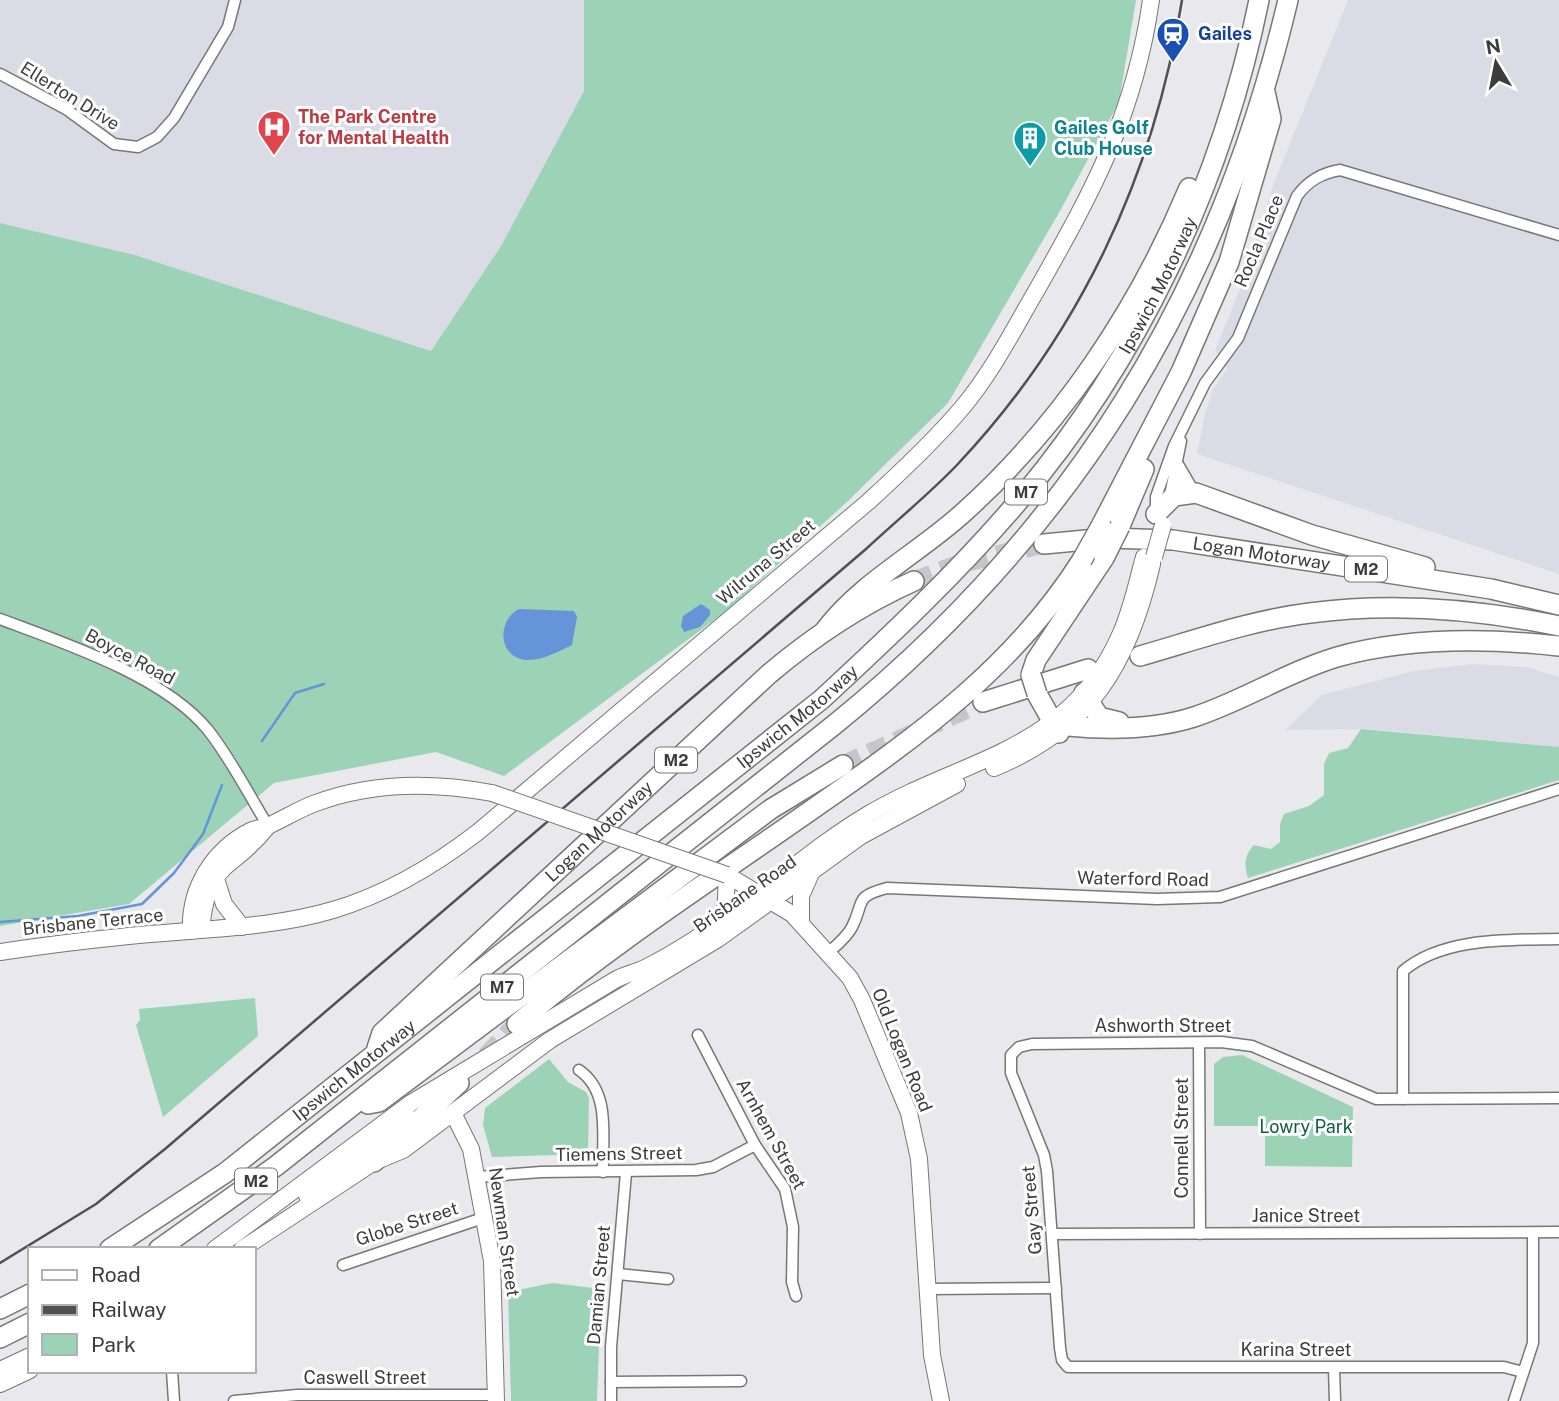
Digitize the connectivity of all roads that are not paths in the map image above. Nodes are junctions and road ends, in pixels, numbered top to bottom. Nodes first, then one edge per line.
1 (234, 0) edge
2 (1151, 0) edge
3 (1259, 0) edge
4 (1288, 0) edge
5 (1249, 47) junction
6 (0, 74) edge
7 (1265, 91) junction
8 (1559, 234) edge
9 (1182, 435) junction
10 (1175, 468) junction
11 (1189, 492) junction
12 (1160, 516) junction
13 (1111, 526) junction
14 (1044, 544) tunnel mouth
15 (914, 581) tunnel mouth
16 (1491, 589) junction
17 (1559, 605) edge
18 (0, 620) edge
19 (1559, 626) edge
20 (826, 629) junction
21 (1559, 646) edge
22 (1140, 656) dead end
23 (1088, 669) dead end
24 (1087, 699) junction
25 (983, 702) tunnel mouth
26 (1060, 727) junction
27 (1133, 728) junction
28 (843, 765) tunnel mouth
29 (1559, 789) edge
30 (268, 826) junction
31 (811, 871) junction
32 (215, 876) junction
33 (729, 878) junction
34 (765, 896) junction
35 (724, 919) junction
36 (801, 922) junction
37 (242, 927) junction
38 (196, 930) junction
39 (1559, 939) edge
40 (0, 952) edge
41 (829, 952) junction
42 (643, 969) junction
43 (517, 1024) tunnel mouth
44 (698, 1035) dead end
45 (1199, 1043) junction
46 (374, 1055) junction
47 (1011, 1055) joint
48 (579, 1070) dead end
49 (459, 1083) dead end
50 (1559, 1098) edge
51 (1403, 1099) junction
52 (350, 1108) junction
53 (433, 1110) junction
54 (454, 1115) junction
55 (755, 1145) junction
56 (374, 1162) junction
57 (603, 1172) junction
58 (626, 1172) junction
59 (478, 1177) junction
60 (483, 1218) junction
61 (1533, 1233) junction
62 (1559, 1233) edge
63 (1054, 1234) junction
64 (1200, 1234) junction
65 (240, 1241) edge
66 (113, 1247) edge
67 (162, 1247) edge
68 (221, 1247) edge
69 (342, 1265) dead end
70 (618, 1274) junction
71 (668, 1279) dead end
72 (1056, 1288) junction
73 (928, 1289) junction
74 (28, 1295) edge
75 (796, 1296) dead end
76 (0, 1309) edge
77 (28, 1324) edge
78 (0, 1338) edge
79 (28, 1357) edge
80 (1068, 1367) joint
81 (1334, 1368) junction
82 (0, 1370) edge
83 (28, 1371) edge
84 (1523, 1372) junction
85 (172, 1373) edge
86 (741, 1381) dead end
87 (611, 1382) junction
88 (0, 1384) edge
89 (496, 1398) edge
90 (174, 1401) edge
91 (234, 1401) edge
92 (611, 1401) edge
93 (941, 1401) edge
94 (1335, 1401) edge
95 (1514, 1401) edge

1 - 6 street, Ellerton Drive
2 - 37 main road, Wilruna Street
3 - 5 highway, Ipswich Motorway / M7
4 - 7 highway, Ipswich Motorway / M7
5 - 20 highway
5 - 46 highway, Ipswich Motorway / M7
7 - 13 highway
7 - 52 highway, Ipswich Motorway / M7
8 - 9 street, Rocla Place
9 - 10 street, Rocla Place
9 - 12 street, Rocla Place
10 - 11 highway
10 - 12 street, Rocla Place
11 - 12 highway
11 - 16 highway
12 - 24 main road, Brisbane Road
13 - 26 highway, bridge
13 - 43 highway, bridge
14 - 16 highway, Logan Motorway / M2
15 - 20 highway, Logan Motorway / M2
16 - 17 highway, Logan Motorway / M2
18 - 30 street, Boyce Road
19 - 22 highway
20 - 46 highway, Logan Motorway / M2
21 - 27 highway
23 - 25 highway
24 - 26 main road, Brisbane Road
24 - 27 highway
26 - 27 highway
26 - 31 main road, Brisbane Road
26 - 34 main road, Brisbane Road
28 - 52 highway, M2
29 - 41 street, Waterford Road
30 - 32 main road, Old Logan Road
30 - 33 main road, Old Logan Road, bridge
30 - 38 main road, Old Logan Road
31 - 34 main road, Brisbane Road
31 - 36 main road
32 - 37 main road
32 - 38 main road, Old Logan Road
33 - 34 main road, Old Logan Road
33 - 35 main road
34 - 35 main road, Brisbane Road
34 - 36 main road, Old Logan Road
34 - 54 main road, Brisbane Road
35 - 42 main road, Brisbane Road
36 - 41 main road, Old Logan Road
37 - 38 main road, Wilruna Street
38 - 40 main road, Brisbane Terrace
39 - 51 street
41 - 73 main road, Old Logan Road
42 - 54 main road
42 - 65 main road, Brisbane Road
44 - 55 street, Arnhem Street
45 - 47 street, Ashworth Street
45 - 51 street, Ashworth Street
45 - 64 street, Connell Street
46 - 66 highway, Ipswich Motorway / M2
47 - 63 street, Gay Street
48 - 57 street
49 - 53 highway
50 - 51 street, Ashworth Street
52 - 67 highway, Ipswich Motorway / M2
53 - 54 main road
53 - 56 highway
53 - 65 main road
54 - 56 main road, Brisbane Road
54 - 59 main road, Newman Street
55 - 58 street, Tiemens Street
55 - 75 street, Arnhem Street
56 - 65 main road, Brisbane Road
57 - 58 street, Tiemens Street
57 - 59 street, Tiemens Street
58 - 70 street, Damian Street
59 - 60 main road, Newman Street
60 - 69 street, Globe Street
60 - 89 main road, Newman Street
61 - 62 street, Janice Street
61 - 64 street, Janice Street
61 - 84 street
63 - 64 street, Janice Street
63 - 72 street, Gay Street
65 - 68 main road, Brisbane Road
70 - 71 street
70 - 87 street, Damian Street
72 - 73 street
72 - 80 street, Gay Street
73 - 93 main road, Old Logan Road
74 - 76 highway
77 - 78 highway
79 - 82 main road
80 - 81 street, Karina Street
81 - 84 street, Karina Street
81 - 94 street
83 - 88 main road
84 - 95 street
85 - 90 street
86 - 87 street
87 - 92 street, Damian Street
89 - 91 street, Caswell Street

